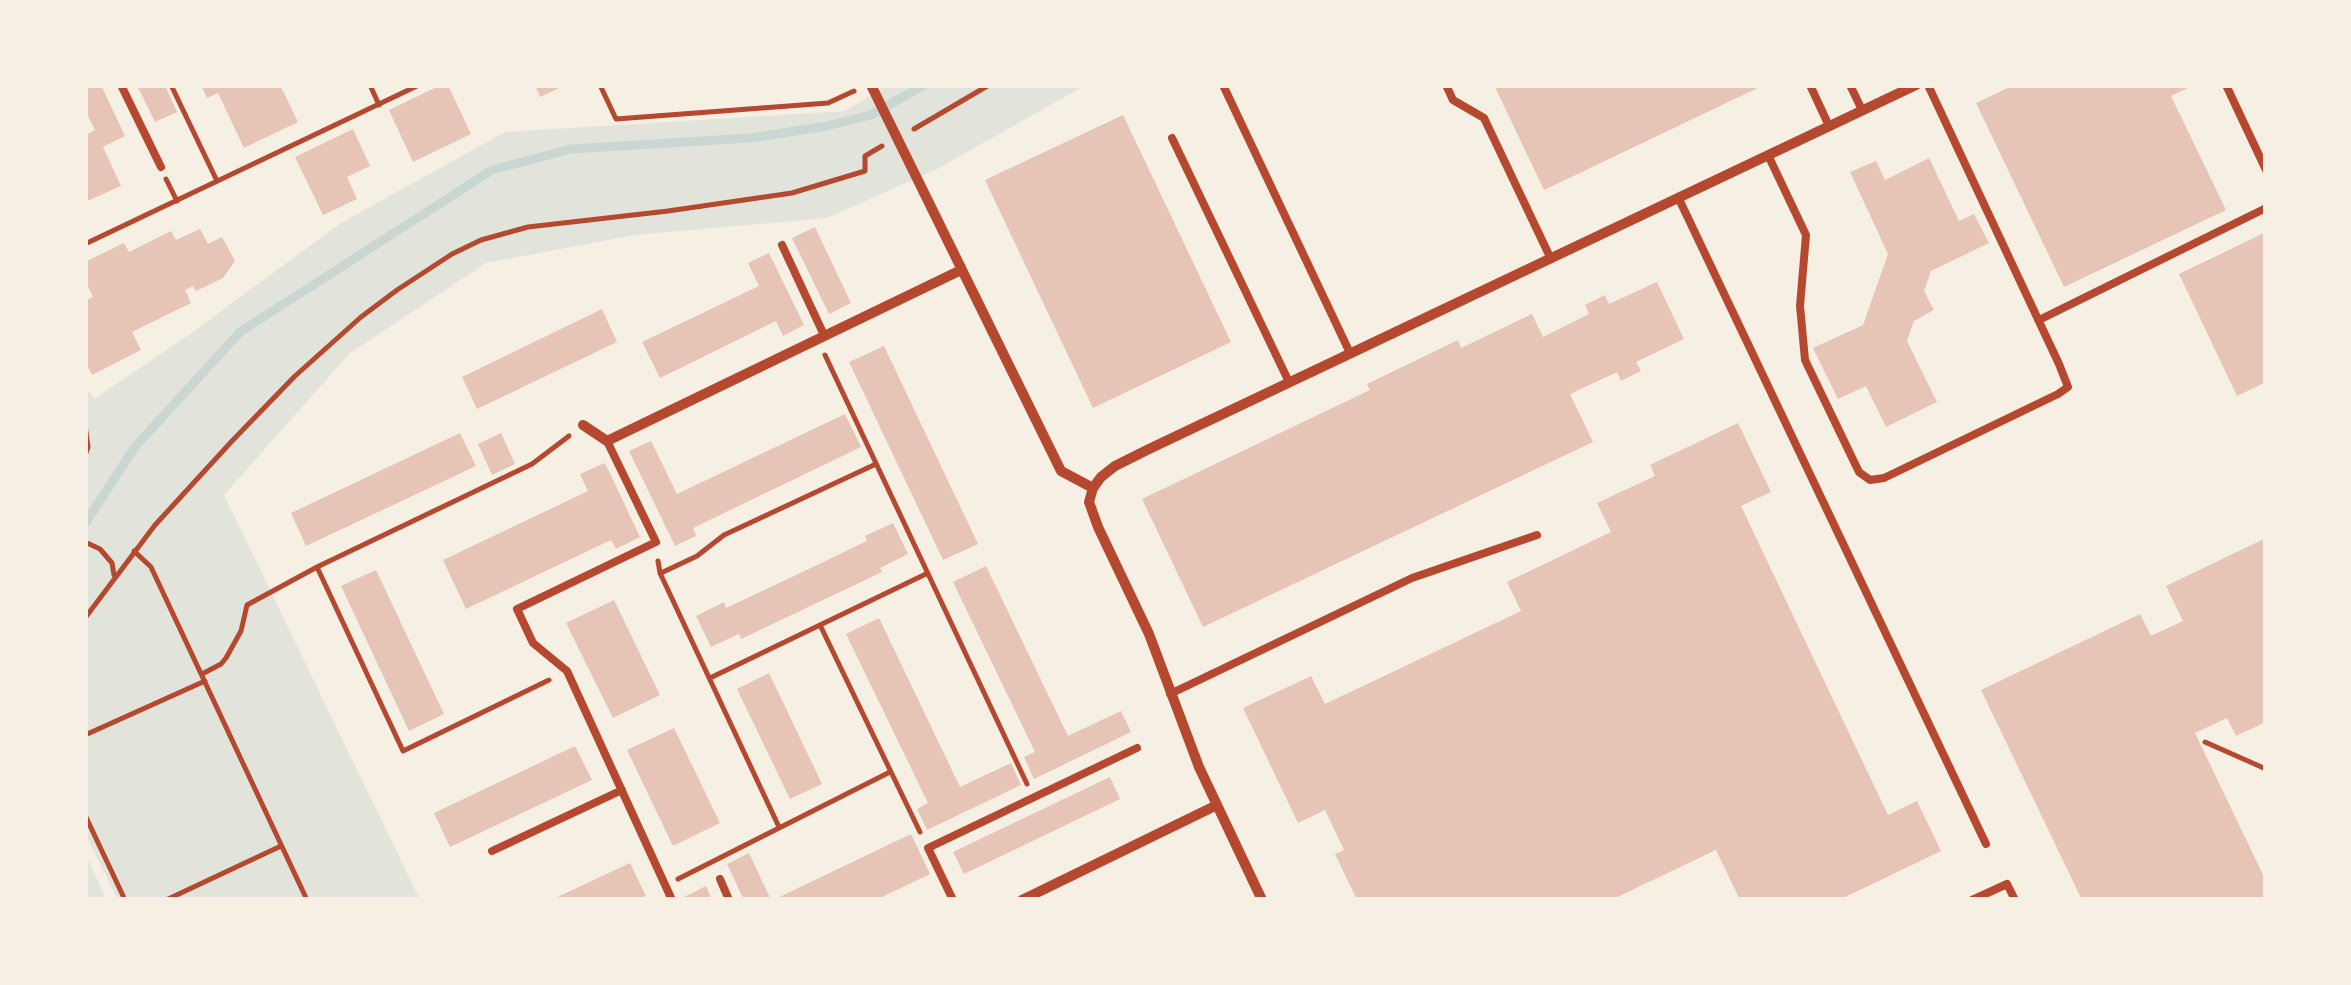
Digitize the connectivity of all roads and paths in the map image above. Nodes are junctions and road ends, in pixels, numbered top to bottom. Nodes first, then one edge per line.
1 (121, 85) edge
2 (171, 85) edge
3 (370, 85) edge
4 (419, 85) edge
5 (600, 85) edge
6 (868, 85) edge
7 (989, 85) edge
8 (1223, 85) edge
9 (1446, 85) edge
10 (1810, 85) edge
11 (1850, 85) edge
12 (1916, 85) edge
13 (1928, 85) edge
14 (2226, 85) edge
15 (379, 105) junction
16 (1862, 110) junction
17 (1829, 126) junction
18 (897, 138) junction
19 (1172, 138) dead end
20 (1768, 155) junction
21 (161, 168) dead end
22 (2266, 170) edge
23 (218, 182) junction
24 (1678, 196) junction
25 (2266, 208) edge
26 (85, 244) edge
27 (782, 245) dead end
28 (1550, 257) junction
29 (962, 270) junction
30 (2039, 320) junction
31 (820, 337) junction
32 (1350, 353) junction
33 (1289, 382) junction
34 (583, 425) joint
35 (85, 426) edge
36 (608, 441) junction
37 (85, 455) edge
38 (876, 464) junction
39 (1093, 488) junction
40 (1537, 535) dead end
41 (85, 542) edge
42 (656, 542) junction
43 (134, 551) junction
44 (317, 568) junction
45 (660, 573) junction
46 (928, 573) junction
47 (115, 578) junction
48 (88, 607) edge
49 (85, 618) edge
50 (820, 626) junction
51 (567, 671) junction
52 (203, 678) junction
53 (709, 678) junction
54 (1170, 694) junction
55 (85, 735) edge
56 (2205, 742) dead end
57 (1136, 748) dead end
58 (2266, 769) edge
59 (890, 772) junction
60 (622, 790) junction
61 (1033, 797) junction
62 (1217, 805) junction
63 (85, 814) edge
64 (779, 826) junction
65 (1986, 844) dead end
66 (282, 846) junction
67 (928, 848) junction
68 (492, 851) dead end
69 (720, 878) dead end
70 (666, 885) junction
71 (125, 900) edge
72 (166, 900) edge
73 (308, 900) edge
74 (672, 900) edge
75 (730, 900) edge
76 (953, 900) edge
77 (1022, 900) edge
78 (1262, 900) edge
79 (1972, 900) edge
80 (2015, 900) edge

1 - 21 lane
2 - 23 path
3 - 15 path
4 - 15 path
5 - 6 path
6 - 18 street
7 - 18 path
8 - 32 lane
9 - 28 lane
10 - 17 lane
11 - 16 lane
12 - 16 street
13 - 30 lane
14 - 22 lane
15 - 23 path
16 - 17 street
17 - 20 street
18 - 29 street
18 - 43 path
19 - 33 lane
20 - 24 street
20 - 30 lane
23 - 26 path
24 - 28 street
24 - 65 lane
25 - 30 lane
27 - 31 lane
28 - 32 street
29 - 31 street
29 - 39 street
31 - 36 street
31 - 38 path
32 - 33 street
33 - 39 street
34 - 36 street
34 - 44 path
35 - 37 path
36 - 42 lane
38 - 45 path
38 - 46 path
39 - 54 street
40 - 54 lane
41 - 47 path
42 - 45 path
42 - 51 lane
43 - 47 path
43 - 52 path
44 - 51 path
44 - 52 path
45 - 53 path
46 - 50 path
46 - 61 path
47 - 48 path
48 - 49 path
50 - 53 path
50 - 59 path
51 - 60 lane
52 - 55 path
52 - 66 path
53 - 64 path
54 - 62 street
56 - 58 path
57 - 61 lane
59 - 64 path
59 - 67 path
60 - 68 lane
60 - 70 lane
61 - 67 lane
62 - 77 street
62 - 78 street
63 - 71 path
64 - 70 path
66 - 72 path
66 - 73 path
67 - 76 lane
69 - 75 lane
70 - 74 lane
79 - 80 lane

